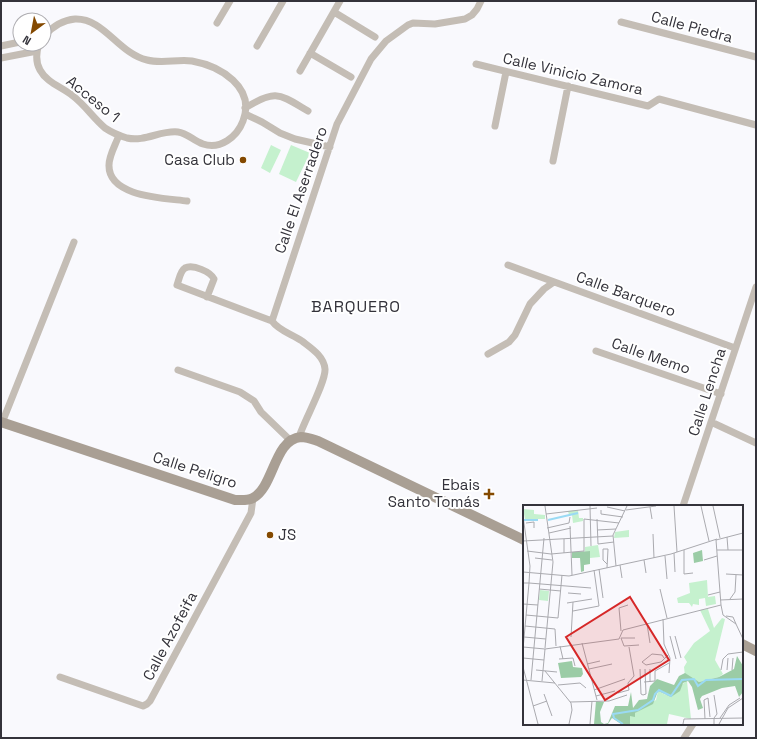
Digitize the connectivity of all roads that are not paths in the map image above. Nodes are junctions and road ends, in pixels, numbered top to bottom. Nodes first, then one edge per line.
1 (230, 1) edge
2 (283, 1) edge
3 (340, 1) edge
4 (481, 1) edge
5 (334, 12) junction
6 (621, 22) dead end
7 (217, 23) dead end
8 (52, 27) edge
9 (375, 37) dead end
10 (12, 44) edge
11 (1, 46) edge
12 (257, 46) dead end
13 (21, 52) edge
14 (38, 52) edge
15 (310, 53) junction
16 (756, 57) edge
17 (1, 58) edge
18 (476, 64) dead end
19 (300, 71) dead end
20 (506, 72) junction
21 (350, 77) dead end
22 (568, 86) junction
23 (245, 111) junction
24 (308, 111) dead end
25 (756, 125) edge
26 (495, 126) dead end
27 (119, 135) junction
28 (330, 147) junction
29 (553, 161) dead end
30 (187, 201) dead end
31 (74, 242) dead end
32 (508, 265) dead end
33 (554, 282) junction
34 (756, 287) edge
35 (207, 297) junction
36 (272, 321) junction
37 (735, 348) junction
38 (596, 351) dead end
39 (488, 354) dead end
40 (178, 370) dead end
41 (721, 394) junction
42 (2, 422) edge
43 (711, 422) junction
44 (295, 439) junction
45 (756, 442) edge
46 (253, 498) junction
47 (683, 505) edge
48 (523, 540) edge
49 (743, 644) edge
50 (756, 651) edge
51 (60, 677) dead end
52 (692, 725) edge
53 (684, 738) edge

1 - 7 street
2 - 12 street
3 - 5 street
4 - 28 street, Calle El Aserradero
5 - 9 street
5 - 15 street
6 - 16 street, Calle Piedra
8 - 23 street
10 - 11 street
13 - 17 street, Acceso 1
14 - 27 street, Acceso 1
15 - 19 street
15 - 21 street
18 - 20 street, Calle Vinicio Zamora
20 - 22 street, Calle Vinicio Zamora
20 - 26 street
22 - 25 street, Calle Vinicio Zamora
22 - 29 street
23 - 24 street
23 - 27 street, Acceso 1
23 - 28 street
27 - 30 street
28 - 36 street, Calle El Aserradero
31 - 42 street
32 - 33 street, Calle Barquero
33 - 37 street, Calle Barquero
33 - 39 street
34 - 37 street, Calle Lencha
35 - 35 street
35 - 36 street
36 - 44 street
37 - 41 street, Calle Lencha
38 - 41 street, Calle Memo
40 - 44 street
41 - 43 street, Calle Lencha
42 - 46 main road, Calle Peligro
43 - 45 street
43 - 47 street, Calle Lencha
44 - 46 main road, Calle Peligro
44 - 48 main road
46 - 51 street, Calle Azofeifa
49 - 50 main road
52 - 53 street

